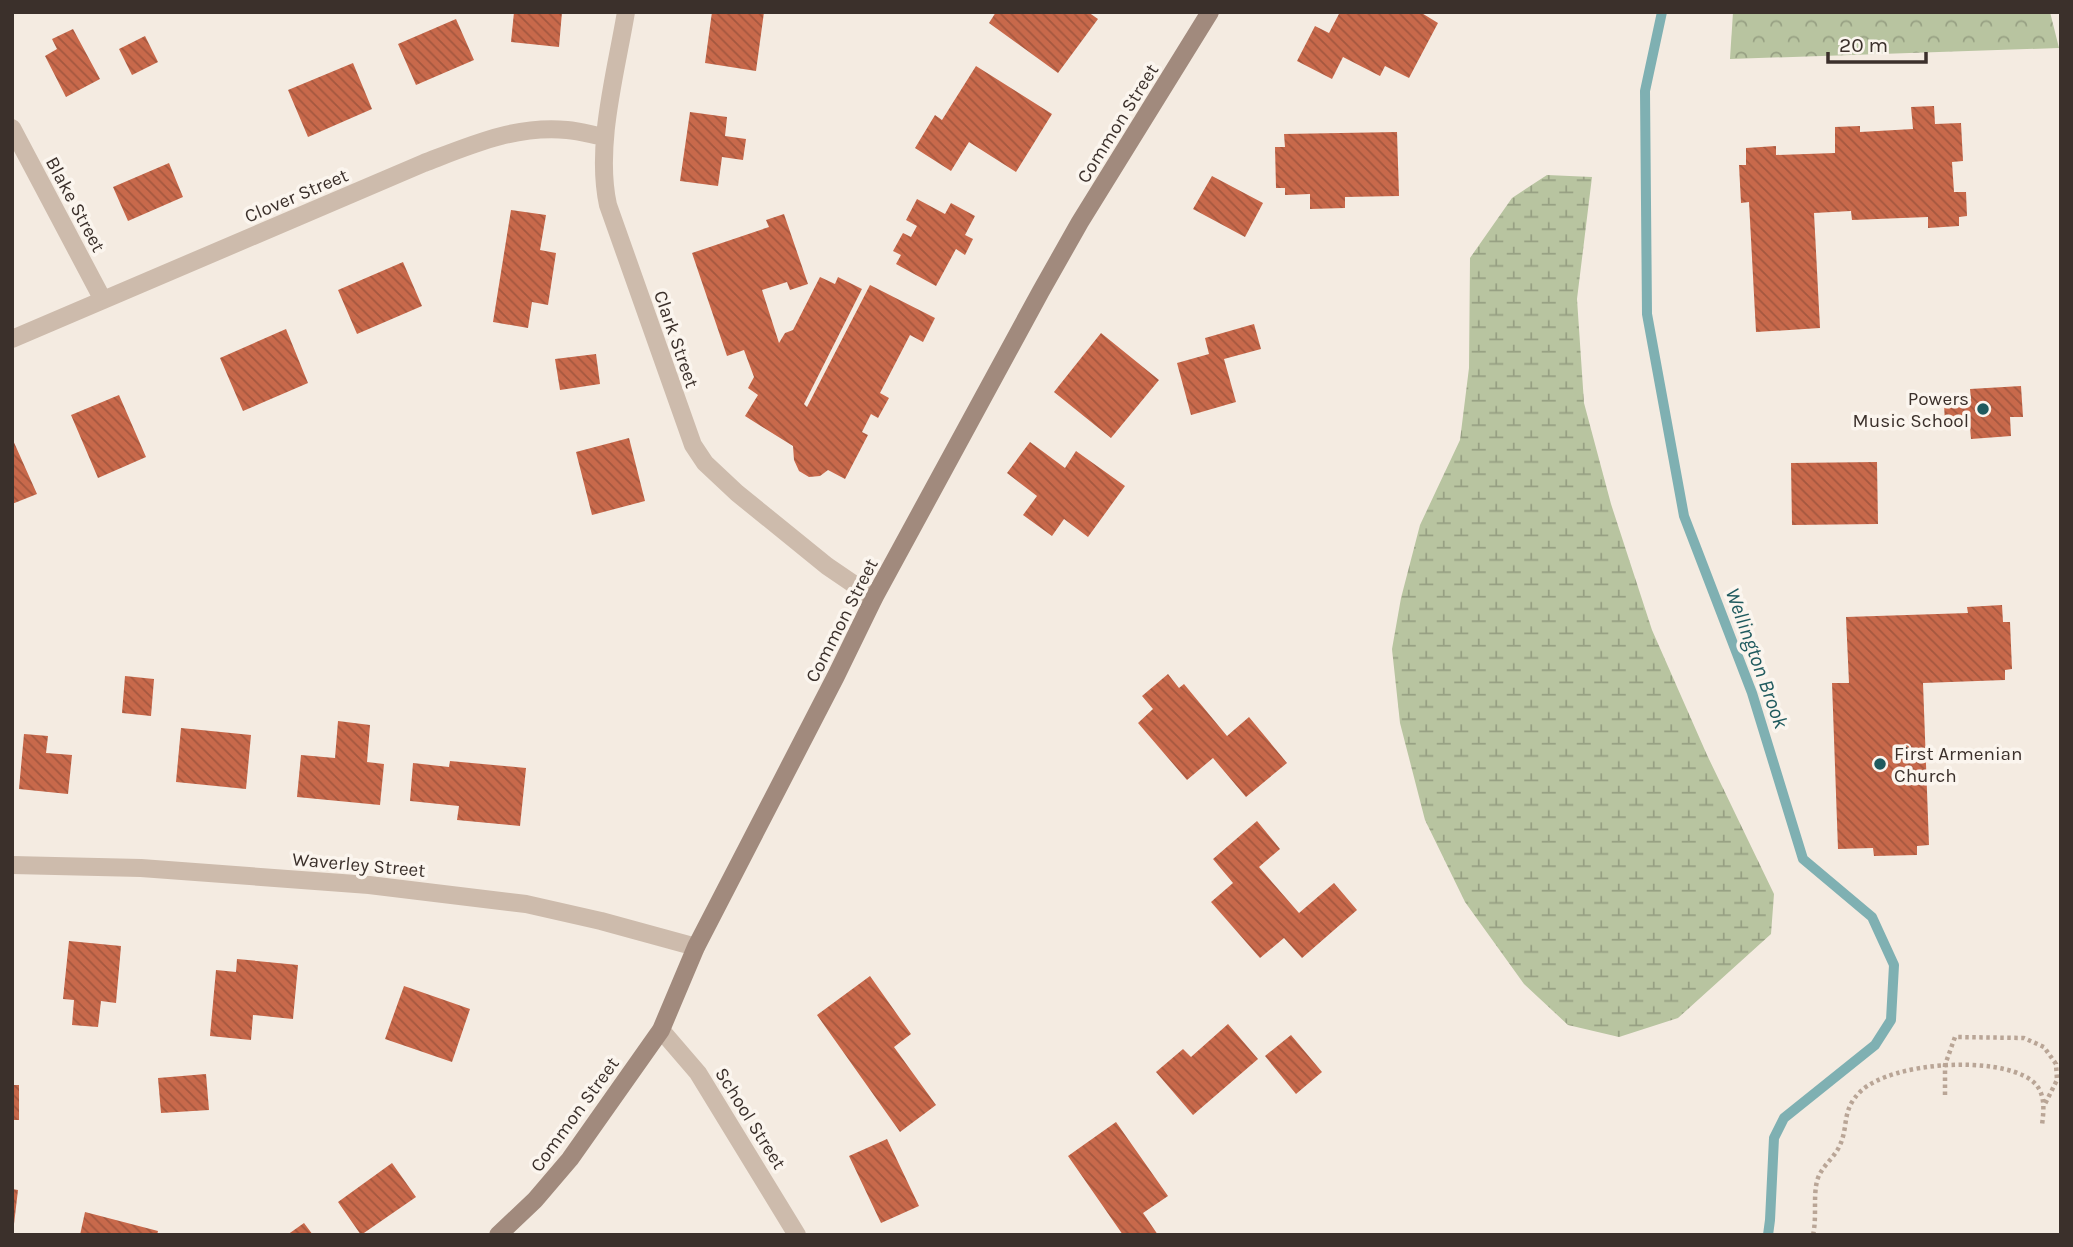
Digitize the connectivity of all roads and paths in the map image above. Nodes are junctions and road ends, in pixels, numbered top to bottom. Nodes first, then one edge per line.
1 (626, 12) edge
2 (1210, 12) edge
3 (12, 128) edge
4 (605, 137) junction
5 (103, 300) junction
6 (12, 339) edge
7 (874, 598) junction
8 (12, 865) edge
9 (696, 947) junction
10 (661, 1030) junction
11 (1945, 1065) junction
12 (1945, 1095) dead end
13 (2044, 1105) junction
14 (2042, 1125) dead end
15 (498, 1235) edge
16 (797, 1235) edge
17 (1813, 1235) edge

1 - 4 street, Clark Street
2 - 7 main road, Common Street
3 - 5 street, Blake Street
4 - 5 street, Clover Street
4 - 7 street, Clark Street
5 - 6 street, Clover Street
7 - 9 main road, Common Street
8 - 9 street, Waverley Street
9 - 10 main road, Common Street
10 - 15 main road, Common Street
10 - 16 street, School Street
11 - 12 path
11 - 13 path
11 - 13 path
11 - 17 path
13 - 14 path

